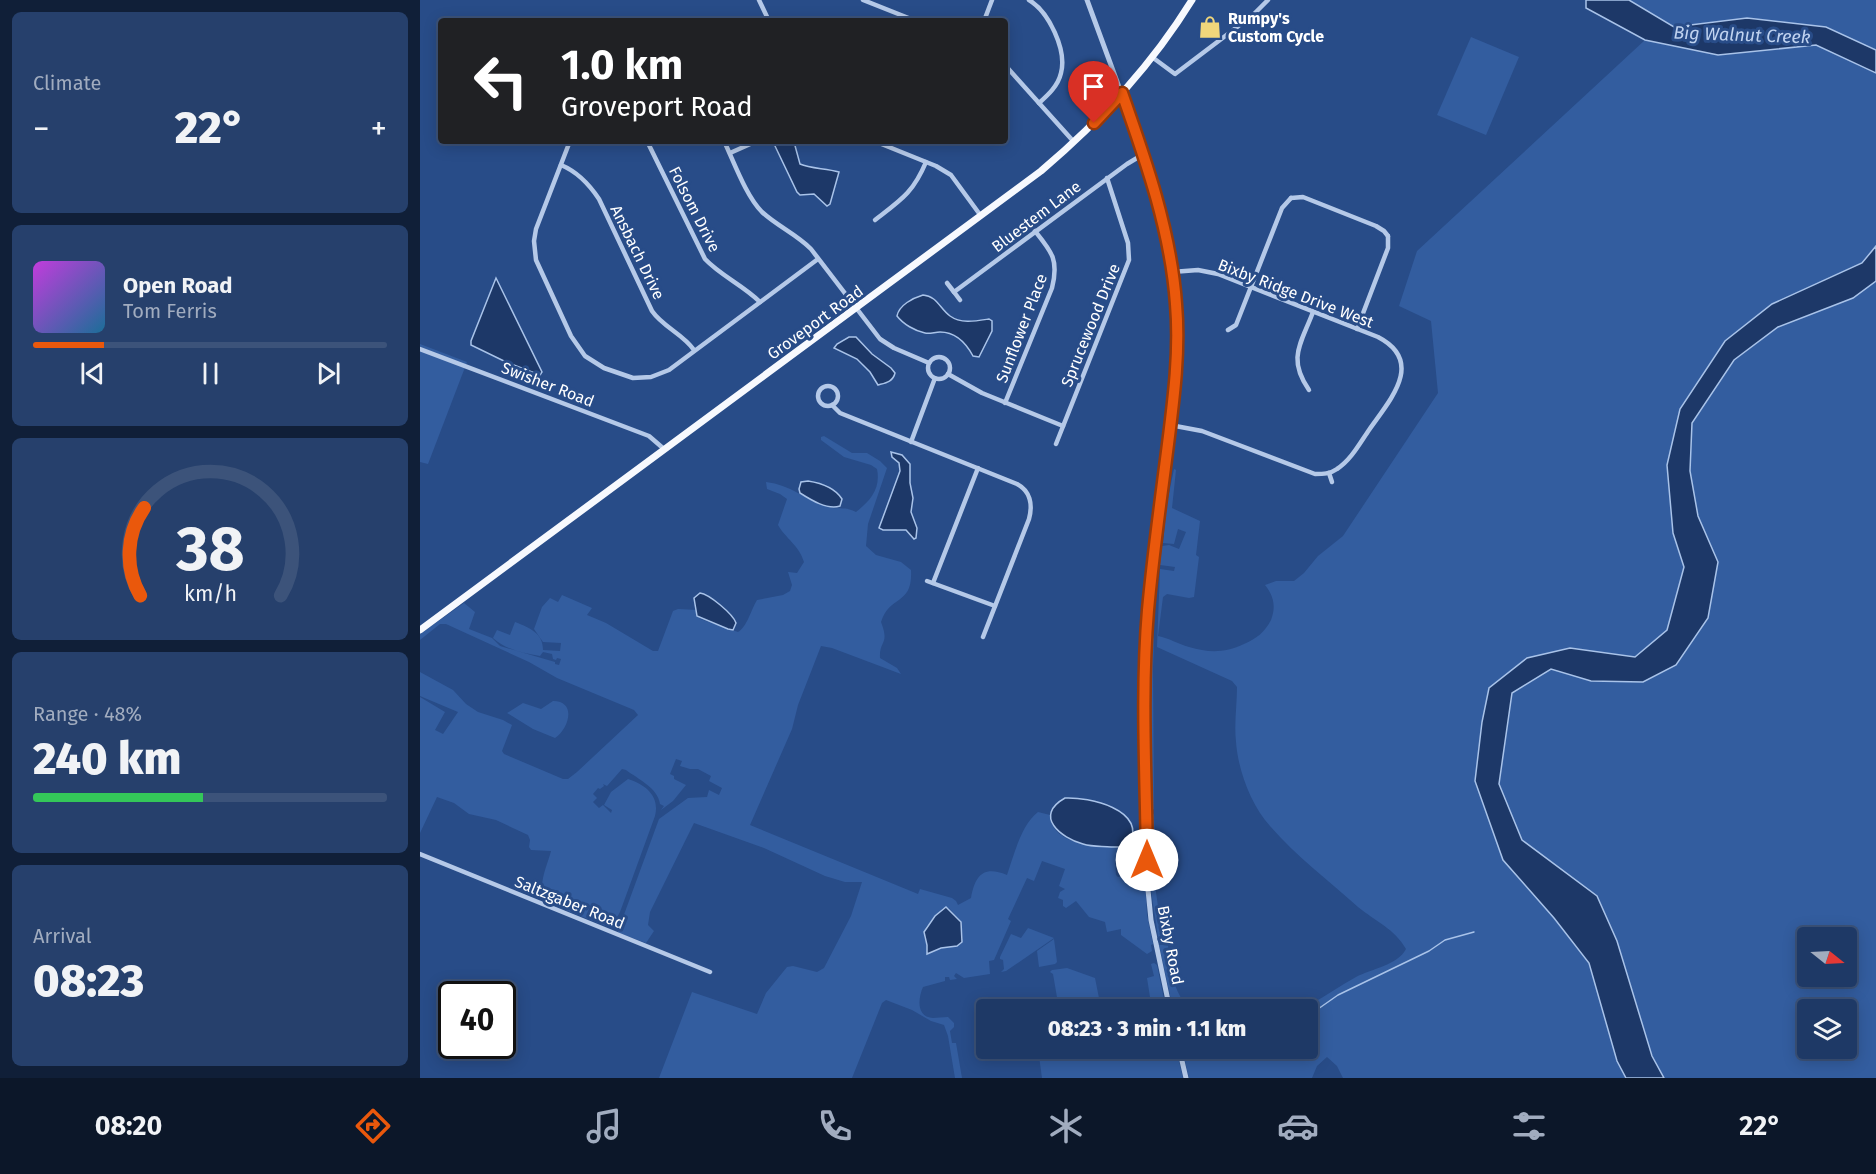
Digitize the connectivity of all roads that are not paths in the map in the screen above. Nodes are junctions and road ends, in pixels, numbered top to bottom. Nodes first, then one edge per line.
1 (759, 0) edge
2 (862, 0) edge
3 (992, 0) edge
4 (1029, 0) edge
5 (1088, 0) edge
6 (1192, 0) edge
7 (1268, 0) edge
8 (768, 18) edge
9 (907, 18) edge
10 (985, 18) edge
11 (1152, 57) junction
12 (1008, 68) edge
13 (1122, 93) junction
14 (1039, 103) junction
15 (1074, 142) junction
16 (569, 144) edge
17 (648, 144) edge
18 (726, 144) edge
19 (751, 144) edge
20 (881, 144) edge
21 (730, 153) junction
22 (1142, 155) junction
23 (926, 162) junction
24 (561, 165) junction
25 (1107, 178) junction
26 (1289, 191) dead end
27 (1291, 198) junction
28 (981, 216) junction
29 (875, 220) dead end
30 (1035, 231) junction
31 (1396, 234) dead end
32 (1388, 236) junction
33 (818, 259) junction
34 (1172, 272) junction
35 (947, 283) dead end
36 (1251, 287) junction
37 (954, 292) junction
38 (960, 300) dead end
39 (760, 302) junction
40 (856, 308) junction
41 (1313, 312) junction
42 (1357, 329) junction
43 (1228, 330) dead end
44 (1404, 348) dead end
45 (420, 349) edge
46 (694, 350) junction
47 (1396, 352) junction
48 (929, 363) junction
49 (948, 374) junction
50 (935, 378) junction
51 (1309, 390) dead end
52 (1005, 404) junction
53 (832, 405) junction
54 (1170, 425) junction
55 (1063, 426) junction
56 (911, 442) junction
57 (1056, 444) dead end
58 (664, 449) junction
59 (978, 468) junction
60 (1329, 473) junction
61 (1332, 482) dead end
62 (995, 606) junction
63 (420, 630) edge
64 (983, 637) dead end
65 (420, 854) edge
66 (710, 972) dead end
67 (1168, 999) edge
68 (1182, 1059) edge
69 (1186, 1078) edge

1 - 8 street
2 - 9 street
3 - 10 street
4 - 14 street
5 - 13 street, Bixby Road
6 - 11 main road, Groveport Road
7 - 11 street
11 - 13 main road, Groveport Road
12 - 14 street
13 - 15 main road, Groveport Road
13 - 22 street, Bixby Road
14 - 15 street
15 - 28 main road, Groveport Road
16 - 24 street
17 - 39 street, Folsom Drive
18 - 21 street
19 - 21 street
20 - 23 street
21 - 33 street
22 - 25 street, Bluestem Lane
22 - 34 street, Bixby Road
23 - 28 street
23 - 29 street
24 - 46 street, Ansbach Drive
24 - 46 street
25 - 30 street, Bluestem Lane
25 - 55 street, Sprucewood Drive
26 - 27 street
27 - 32 street
27 - 36 street
28 - 40 main road, Groveport Road
30 - 37 street, Bluestem Lane
30 - 52 street, Sunflower Place
31 - 32 street
32 - 42 street
33 - 39 street
33 - 40 street
34 - 36 street, Bixby Ridge Drive West
34 - 54 street, Bixby Road
35 - 37 street
36 - 41 street, Bixby Ridge Drive West
36 - 43 street
37 - 38 street
39 - 46 street
40 - 48 street
40 - 58 main road, Groveport Road
41 - 42 street, Bixby Ridge Drive West
41 - 51 street
42 - 47 street, Bixby Ridge Drive West
44 - 47 street
45 - 58 street, Swisher Road
47 - 60 street, Bixby Ridge Drive West
48 - 49 street
48 - 50 street
49 - 50 street
49 - 52 street
50 - 56 street
52 - 55 street
53 - 53 street
53 - 56 street
54 - 60 street
54 - 67 street, Bixby Road
55 - 57 street, Sprucewood Drive
56 - 59 street
58 - 63 main road, Groveport Road
59 - 62 street
59 - 62 street
60 - 61 street
62 - 64 street
65 - 66 street, Saltzgaber Road
68 - 69 street

